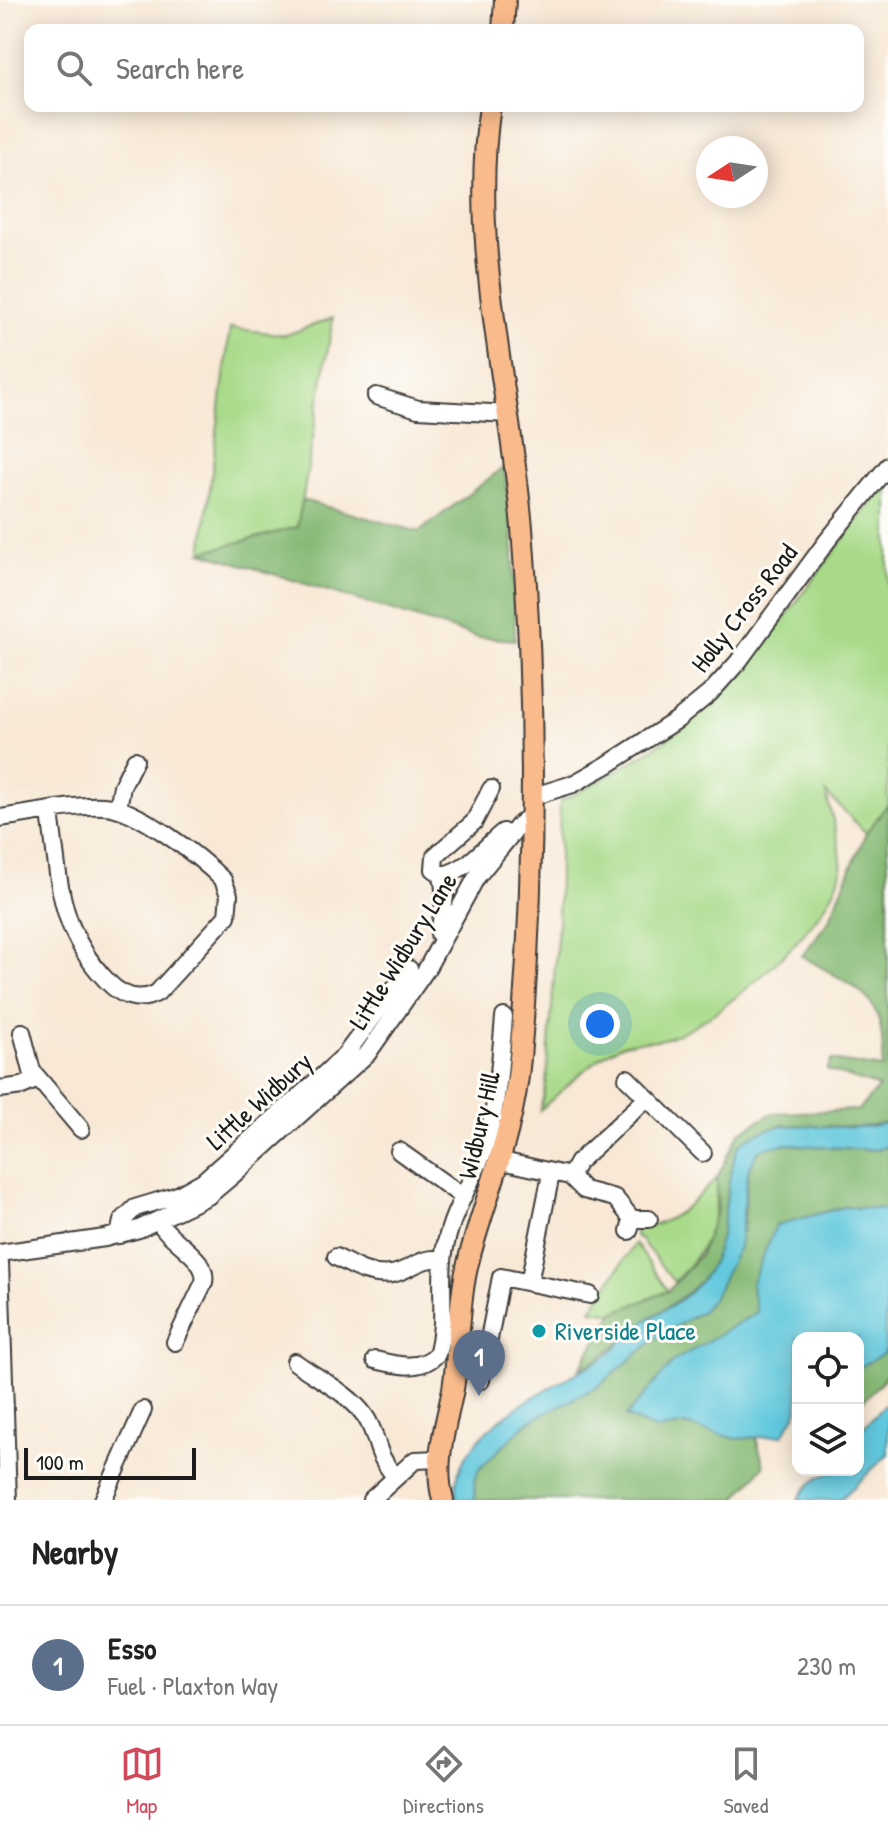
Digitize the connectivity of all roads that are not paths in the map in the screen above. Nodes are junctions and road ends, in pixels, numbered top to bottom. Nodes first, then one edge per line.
1 (505, 0) edge
2 (503, 24) edge
3 (489, 112) edge
4 (376, 396) dead end
5 (509, 414) junction
6 (888, 466) edge
7 (135, 760) dead end
8 (491, 789) dead end
9 (118, 808) junction
10 (50, 813) junction
11 (527, 813) junction
12 (0, 818) edge
13 (442, 875) junction
14 (438, 948) junction
15 (409, 969) dead end
16 (504, 1017) dead end
17 (22, 1032) dead end
18 (627, 1078) dead end
19 (38, 1079) junction
20 (0, 1089) edge
21 (646, 1099) junction
22 (81, 1129) dead end
23 (399, 1151) dead end
24 (703, 1153) dead end
25 (502, 1161) junction
26 (551, 1174) junction
27 (570, 1176) junction
28 (462, 1196) junction
29 (159, 1221) junction
30 (637, 1223) dead end
31 (119, 1235) junction
32 (0, 1253) edge
33 (336, 1257) dead end
34 (442, 1260) junction
35 (0, 1262) edge
36 (529, 1283) junction
37 (441, 1289) junction
38 (464, 1292) junction
39 (590, 1295) dead end
40 (175, 1342) dead end
41 (375, 1360) dead end
42 (295, 1362) dead end
43 (481, 1380) dead end
44 (3, 1382) edge
45 (143, 1410) dead end
46 (439, 1459) junction
47 (395, 1476) junction
48 (8, 1500) edge
49 (103, 1500) edge
50 (371, 1500) edge
51 (443, 1500) edge

1 - 2 main road
3 - 5 main road, Widbury Hill
4 - 5 street
5 - 11 main road, Widbury Hill
6 - 11 street, Holly Cross Road
7 - 9 street
8 - 13 street
9 - 10 street
9 - 10 street
10 - 12 street
11 - 13 street, Holly Cross Road
11 - 14 street, Little Widbury Lane
11 - 25 main road, Widbury Hill
13 - 14 street
14 - 29 street, Little Widbury Lane
15 - 31 street, Little Widbury
16 - 28 street
17 - 19 street
18 - 21 street
19 - 20 street
19 - 22 street
21 - 24 street
21 - 27 street
23 - 28 street
25 - 26 street
25 - 38 main road, Widbury Hill
26 - 27 street
26 - 36 street
27 - 30 street
28 - 34 street
29 - 31 street, Little Widbury Lane
29 - 40 street
31 - 32 street, Little Widbury Lane
33 - 34 street
34 - 37 street
35 - 44 street
36 - 39 street
36 - 43 street
37 - 38 street
37 - 41 street
38 - 46 main road, Widbury Hill
42 - 47 street
44 - 48 street
45 - 49 street
46 - 47 street
46 - 51 main road, Widbury Hill
47 - 50 street

